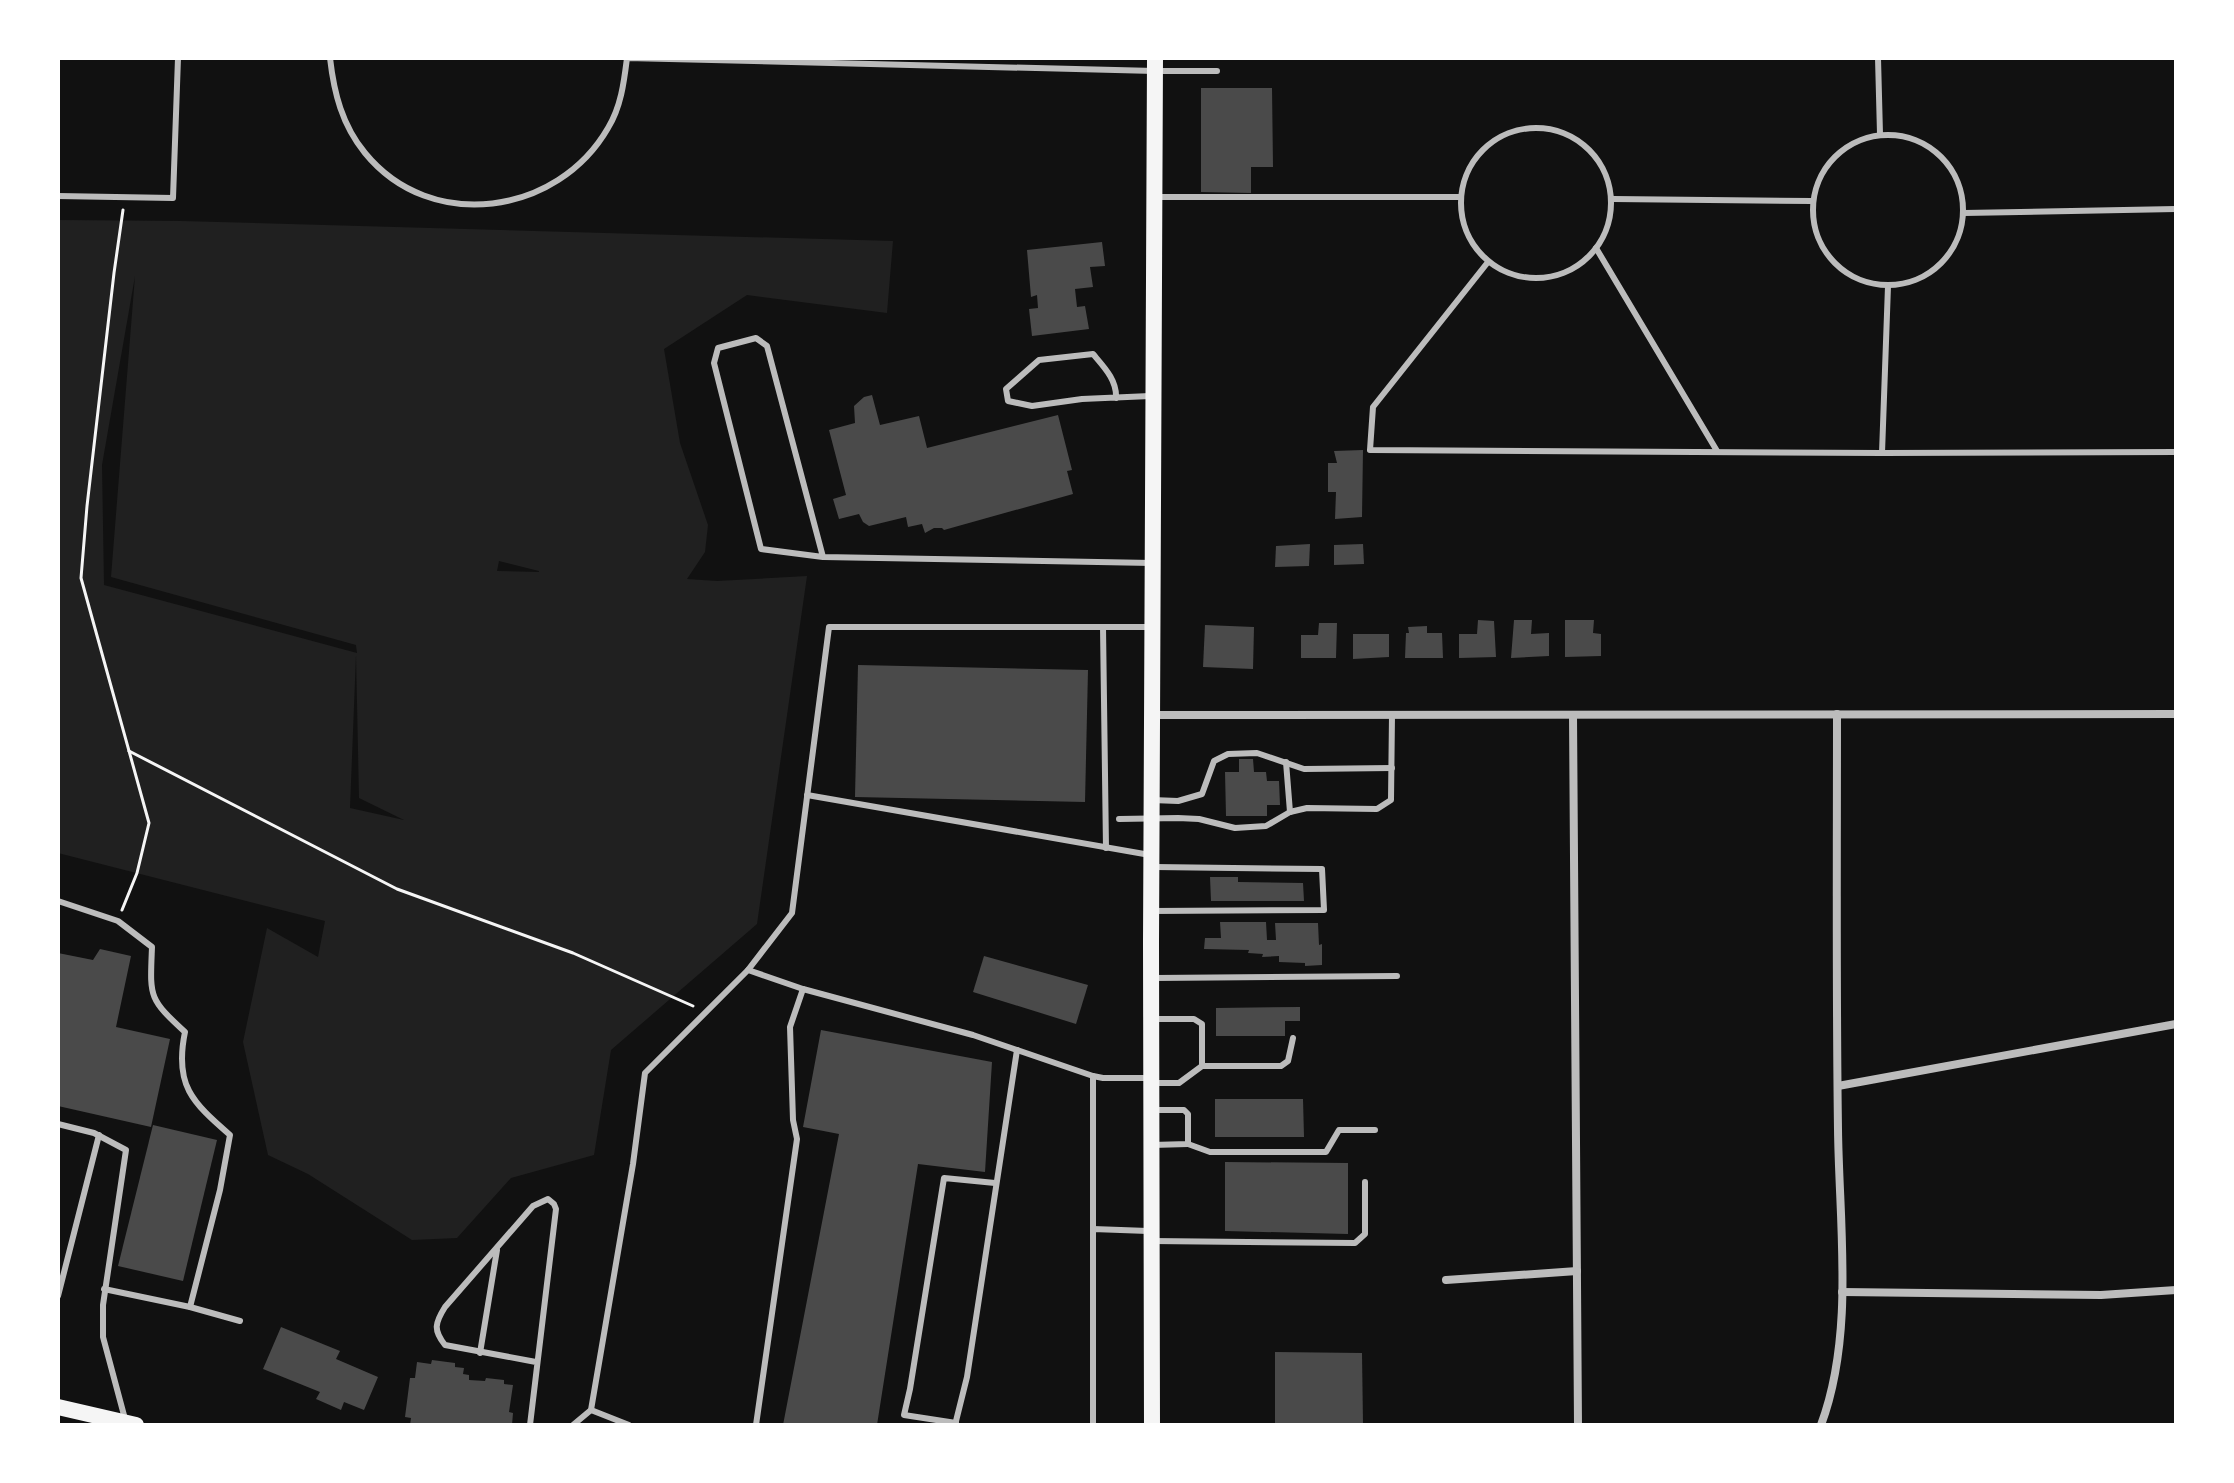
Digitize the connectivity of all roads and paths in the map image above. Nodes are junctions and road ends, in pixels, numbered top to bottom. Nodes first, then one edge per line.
1 (178, 58) edge
2 (330, 58) edge
3 (697, 58) edge
4 (1878, 58) edge
5 (1155, 65) edge
6 (1217, 71) dead end
7 (1880, 134) junction
8 (58, 196) edge
9 (1155, 197) junction
10 (1461, 197) junction
11 (125, 198) junction
12 (1613, 199) junction
13 (1812, 201) junction
14 (2176, 209) edge
15 (1964, 213) junction
16 (1596, 248) junction
17 (1488, 262) junction
18 (1888, 286) junction
19 (1154, 396) junction
20 (1116, 398) junction
21 (1718, 452) junction
22 (2176, 452) edge
23 (1882, 453) junction
24 (823, 557) junction
25 (1152, 563) junction
26 (1103, 627) junction
27 (1152, 627) junction
28 (1837, 714) junction
29 (2176, 714) edge
30 (1392, 715) junction
31 (1573, 715) junction
32 (1152, 716) junction
33 (129, 751) junction
34 (1286, 762) junction
35 (1392, 768) junction
36 (807, 795) junction
37 (1151, 808) junction
38 (1290, 812) junction
39 (1119, 819) dead end
40 (1106, 848) junction
41 (1151, 861) junction
42 (58, 901) edge
43 (1151, 911) junction
44 (118, 921) junction
45 (748, 970) junction
46 (1397, 976) dead end
47 (1151, 978) junction
48 (803, 989) junction
49 (705, 1011) junction
50 (1151, 1019) junction
51 (2176, 1024) edge
52 (1293, 1038) dead end
53 (1017, 1050) junction
54 (1202, 1066) junction
55 (1093, 1076) junction
56 (1151, 1081) junction
57 (1838, 1086) junction
58 (1151, 1110) junction
59 (58, 1124) edge
60 (1375, 1130) dead end
61 (99, 1135) junction
62 (1188, 1144) junction
63 (1152, 1145) junction
64 (1365, 1182) dead end
65 (995, 1183) junction
66 (1093, 1229) junction
67 (1152, 1236) junction
68 (497, 1246) junction
69 (1577, 1271) junction
70 (1446, 1280) dead end
71 (104, 1289) junction
72 (2176, 1290) edge
73 (1842, 1292) junction
74 (58, 1296) edge
75 (190, 1307) junction
76 (240, 1321) dead end
77 (480, 1353) junction
78 (536, 1362) junction
79 (58, 1407) edge
80 (591, 1410) junction
81 (87, 1420) edge
82 (131, 1424) edge
83 (956, 1424) edge
84 (530, 1425) edge
85 (573, 1425) edge
86 (629, 1425) edge
87 (756, 1425) edge
88 (1093, 1425) edge
89 (1152, 1425) edge
90 (1578, 1425) edge
91 (1821, 1425) edge

1 - 11 lane
2 - 3 lane
3 - 5 lane
4 - 7 lane
5 - 6 lane
5 - 9 main road
7 - 13 lane
7 - 15 lane
8 - 11 lane
9 - 10 lane
9 - 19 main road
10 - 12 lane
10 - 17 lane
11 - 33 path
12 - 13 lane
12 - 16 lane
13 - 18 lane
14 - 15 lane
15 - 18 lane
16 - 17 lane
16 - 21 lane
17 - 21 lane
18 - 23 lane
19 - 20 lane
19 - 25 main road
20 - 20 lane
21 - 23 lane
22 - 23 lane
24 - 24 lane
24 - 25 lane
25 - 27 main road
26 - 27 lane
26 - 36 lane
26 - 40 lane
27 - 32 main road
28 - 29 street
28 - 31 street
28 - 57 street
30 - 31 street
30 - 32 street
30 - 35 lane
31 - 69 street
32 - 37 main road
33 - 44 path
33 - 49 path
34 - 35 lane
34 - 37 lane
34 - 38 lane
35 - 38 lane
36 - 40 lane
36 - 45 lane
37 - 38 lane
37 - 39 lane
37 - 41 main road
40 - 41 lane
41 - 43 main road
41 - 43 lane
42 - 44 lane
43 - 47 main road
44 - 75 lane
45 - 48 lane
45 - 49 lane
46 - 47 lane
47 - 50 main road
48 - 53 lane
48 - 87 lane
49 - 80 lane
50 - 54 lane
50 - 56 main road
51 - 57 street
52 - 54 lane
53 - 55 lane
53 - 65 lane
54 - 56 lane
55 - 56 lane
55 - 66 lane
56 - 58 main road
57 - 73 street
58 - 62 lane
58 - 63 main road
59 - 61 lane
60 - 62 lane
61 - 71 lane
61 - 74 lane
62 - 63 lane
63 - 67 main road
64 - 67 lane
65 - 83 lane
65 - 83 lane
66 - 67 lane
66 - 88 lane
67 - 89 main road
68 - 77 lane
68 - 77 lane
68 - 78 lane
69 - 70 street
69 - 90 street
71 - 75 lane
71 - 82 lane
72 - 73 street
73 - 91 street
75 - 76 lane
77 - 78 lane
78 - 84 lane
79 - 81 main road
80 - 85 lane
80 - 86 lane
81 - 82 main road

